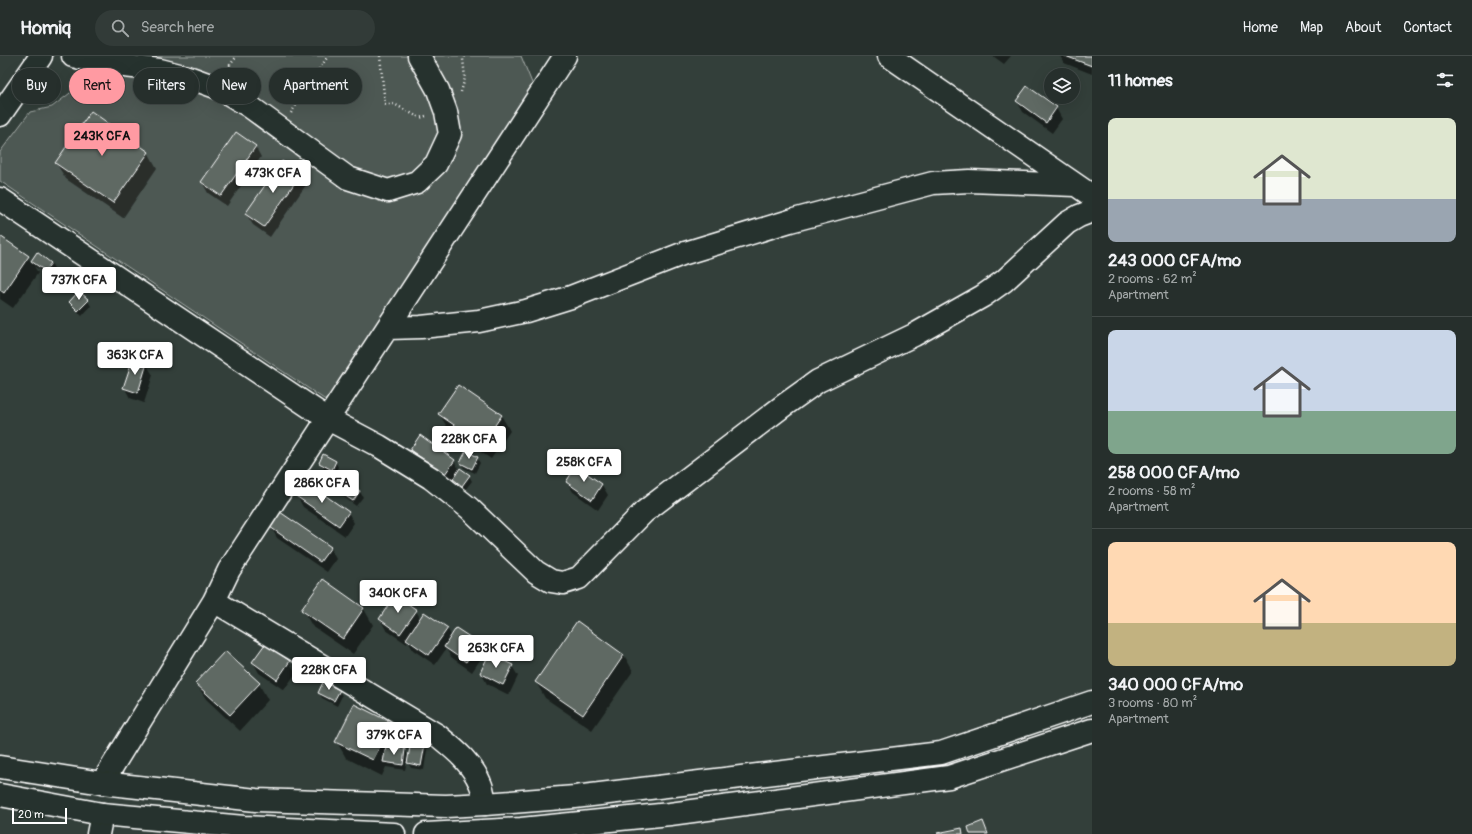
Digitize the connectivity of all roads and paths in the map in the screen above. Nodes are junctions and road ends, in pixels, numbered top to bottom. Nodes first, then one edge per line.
1 (41, 56) edge
2 (72, 56) edge
3 (328, 56) edge
4 (419, 56) edge
5 (889, 56) edge
6 (558, 58) edge
7 (0, 115) edge
8 (281, 128) junction
9 (1083, 191) edge
10 (0, 199) edge
11 (1092, 210) edge
12 (388, 328) junction
13 (328, 419) junction
14 (214, 601) junction
15 (1092, 702) edge
16 (1092, 730) edge
17 (0, 767) edge
18 (102, 783) junction
19 (0, 795) edge
20 (485, 804) junction
21 (100, 824) edge
22 (394, 834) edge
23 (426, 834) edge

1 - 7 street
2 - 8 street
3 - 8 path
4 - 8 street
5 - 9 street
6 - 12 street
9 - 12 street
10 - 13 street
11 - 13 street
12 - 13 street
13 - 14 street
14 - 18 street
14 - 20 street
15 - 20 street
16 - 23 street
17 - 18 street
18 - 20 street
19 - 21 street
21 - 22 street

